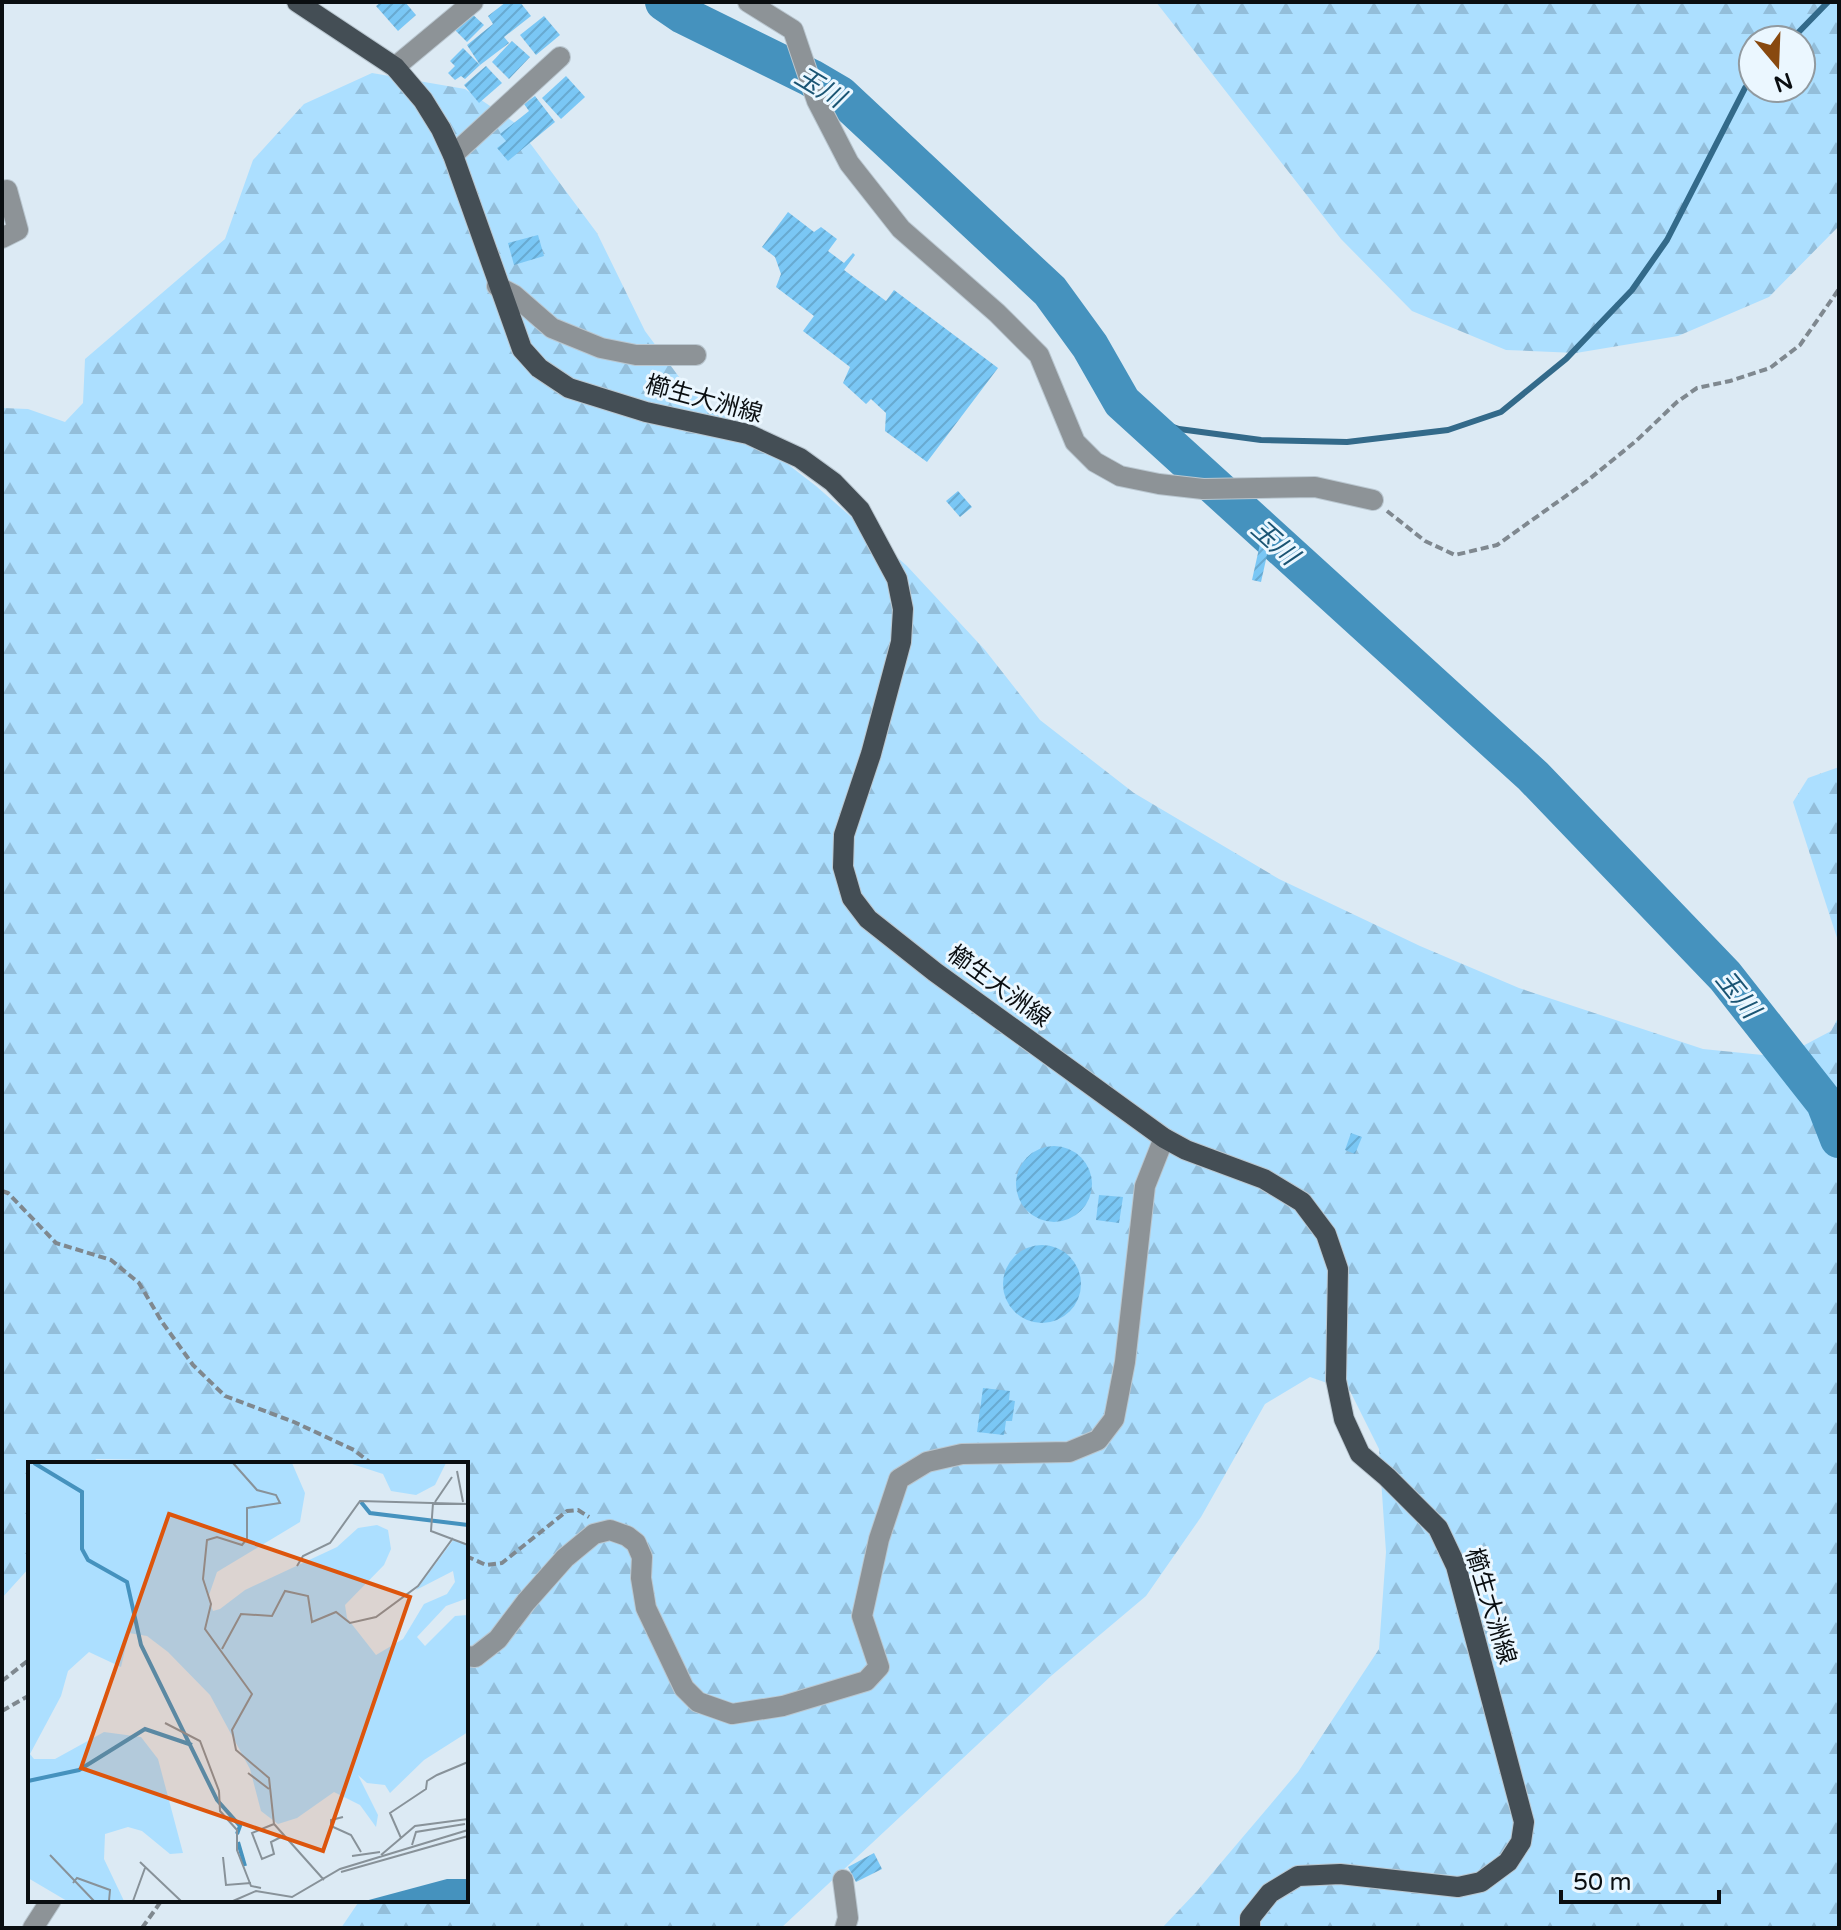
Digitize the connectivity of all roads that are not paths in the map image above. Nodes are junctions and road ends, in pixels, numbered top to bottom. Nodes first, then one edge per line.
1 (473, 2) edge
2 (748, 2) edge
3 (302, 3) edge
4 (560, 57) dead end
5 (395, 67) junction
6 (453, 155) junction
7 (2, 191) edge
8 (2, 238) edge
9 (497, 286) junction
10 (696, 355) dead end
11 (1373, 500) road end
12 (1164, 1138) junction
13 (468, 1656) edge
14 (843, 1880) dead end
15 (50, 1902) edge
16 (33, 1928) edge
17 (845, 1928) edge
18 (1250, 1928) edge

1 - 5 street
2 - 11 street
3 - 5 main road, 櫛生大洲線
4 - 6 street
5 - 6 main road, 櫛生大洲線
6 - 9 main road, 櫛生大洲線
7 - 8 street
9 - 10 street
9 - 12 main road, 櫛生大洲線
12 - 13 street
12 - 18 main road, 櫛生大洲線
14 - 17 street
15 - 16 street

